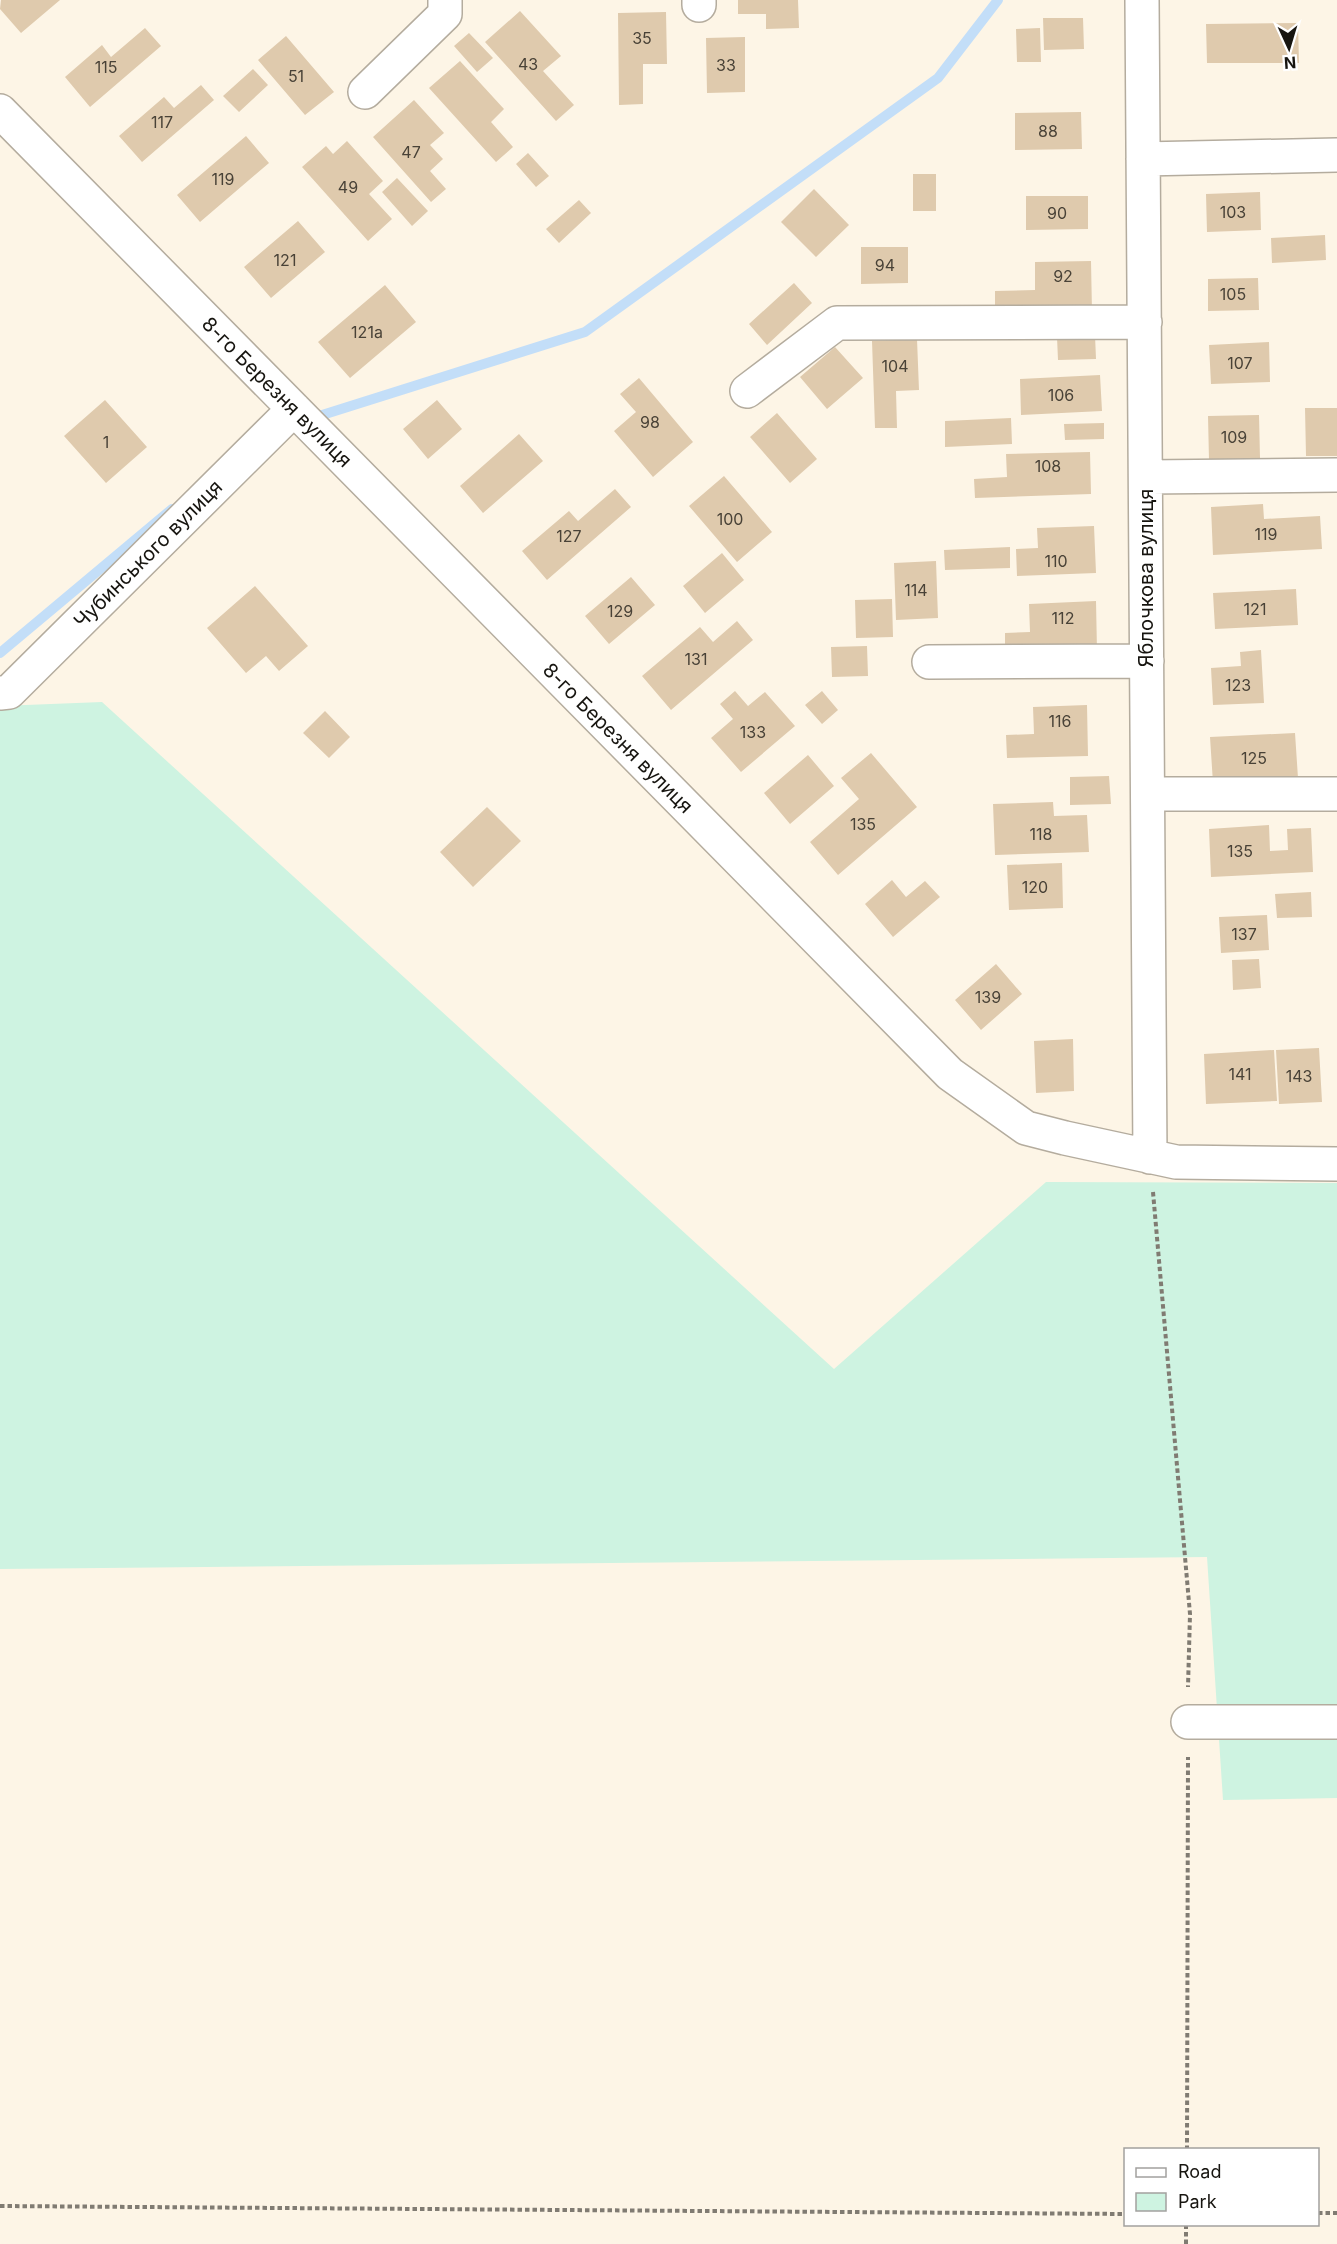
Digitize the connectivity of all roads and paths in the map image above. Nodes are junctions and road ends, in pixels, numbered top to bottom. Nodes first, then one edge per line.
1 (445, 0) edge
2 (1142, 0) edge
3 (365, 92) dead end
4 (0, 111) edge
5 (1337, 155) edge
6 (1143, 159) junction
7 (1145, 322) junction
8 (747, 391) dead end
9 (294, 409) junction
10 (1337, 475) edge
11 (1146, 477) junction
12 (1147, 661) junction
13 (929, 662) dead end
14 (0, 693) edge
15 (1148, 794) junction
16 (1337, 794) edge
17 (1150, 1156) junction
18 (1337, 1164) edge
19 (1188, 1722) junction
20 (1337, 1722) edge
21 (1187, 2148) edge
22 (0, 2206) edge
23 (1319, 2213) edge
24 (1337, 2213) edge
25 (1124, 2214) edge
26 (1186, 2226) edge
27 (1186, 2244) edge

1 - 3 street
2 - 6 street, Яблочкова вулиця
4 - 9 street, 8-го Березня вулиця
5 - 6 street
6 - 7 street, Яблочкова вулиця
7 - 8 street
7 - 11 street, Яблочкова вулиця
9 - 14 street, Чубинського вулиця
9 - 17 street, 8-го Березня вулиця
10 - 11 street
11 - 12 street, Яблочкова вулиця
12 - 13 street
12 - 15 street, Яблочкова вулиця
15 - 16 street
15 - 17 street, Яблочкова вулиця
17 - 18 street, 8-го Березня вулиця
17 - 19 path
19 - 20 street
19 - 21 path
22 - 25 path
23 - 24 path
26 - 27 path

